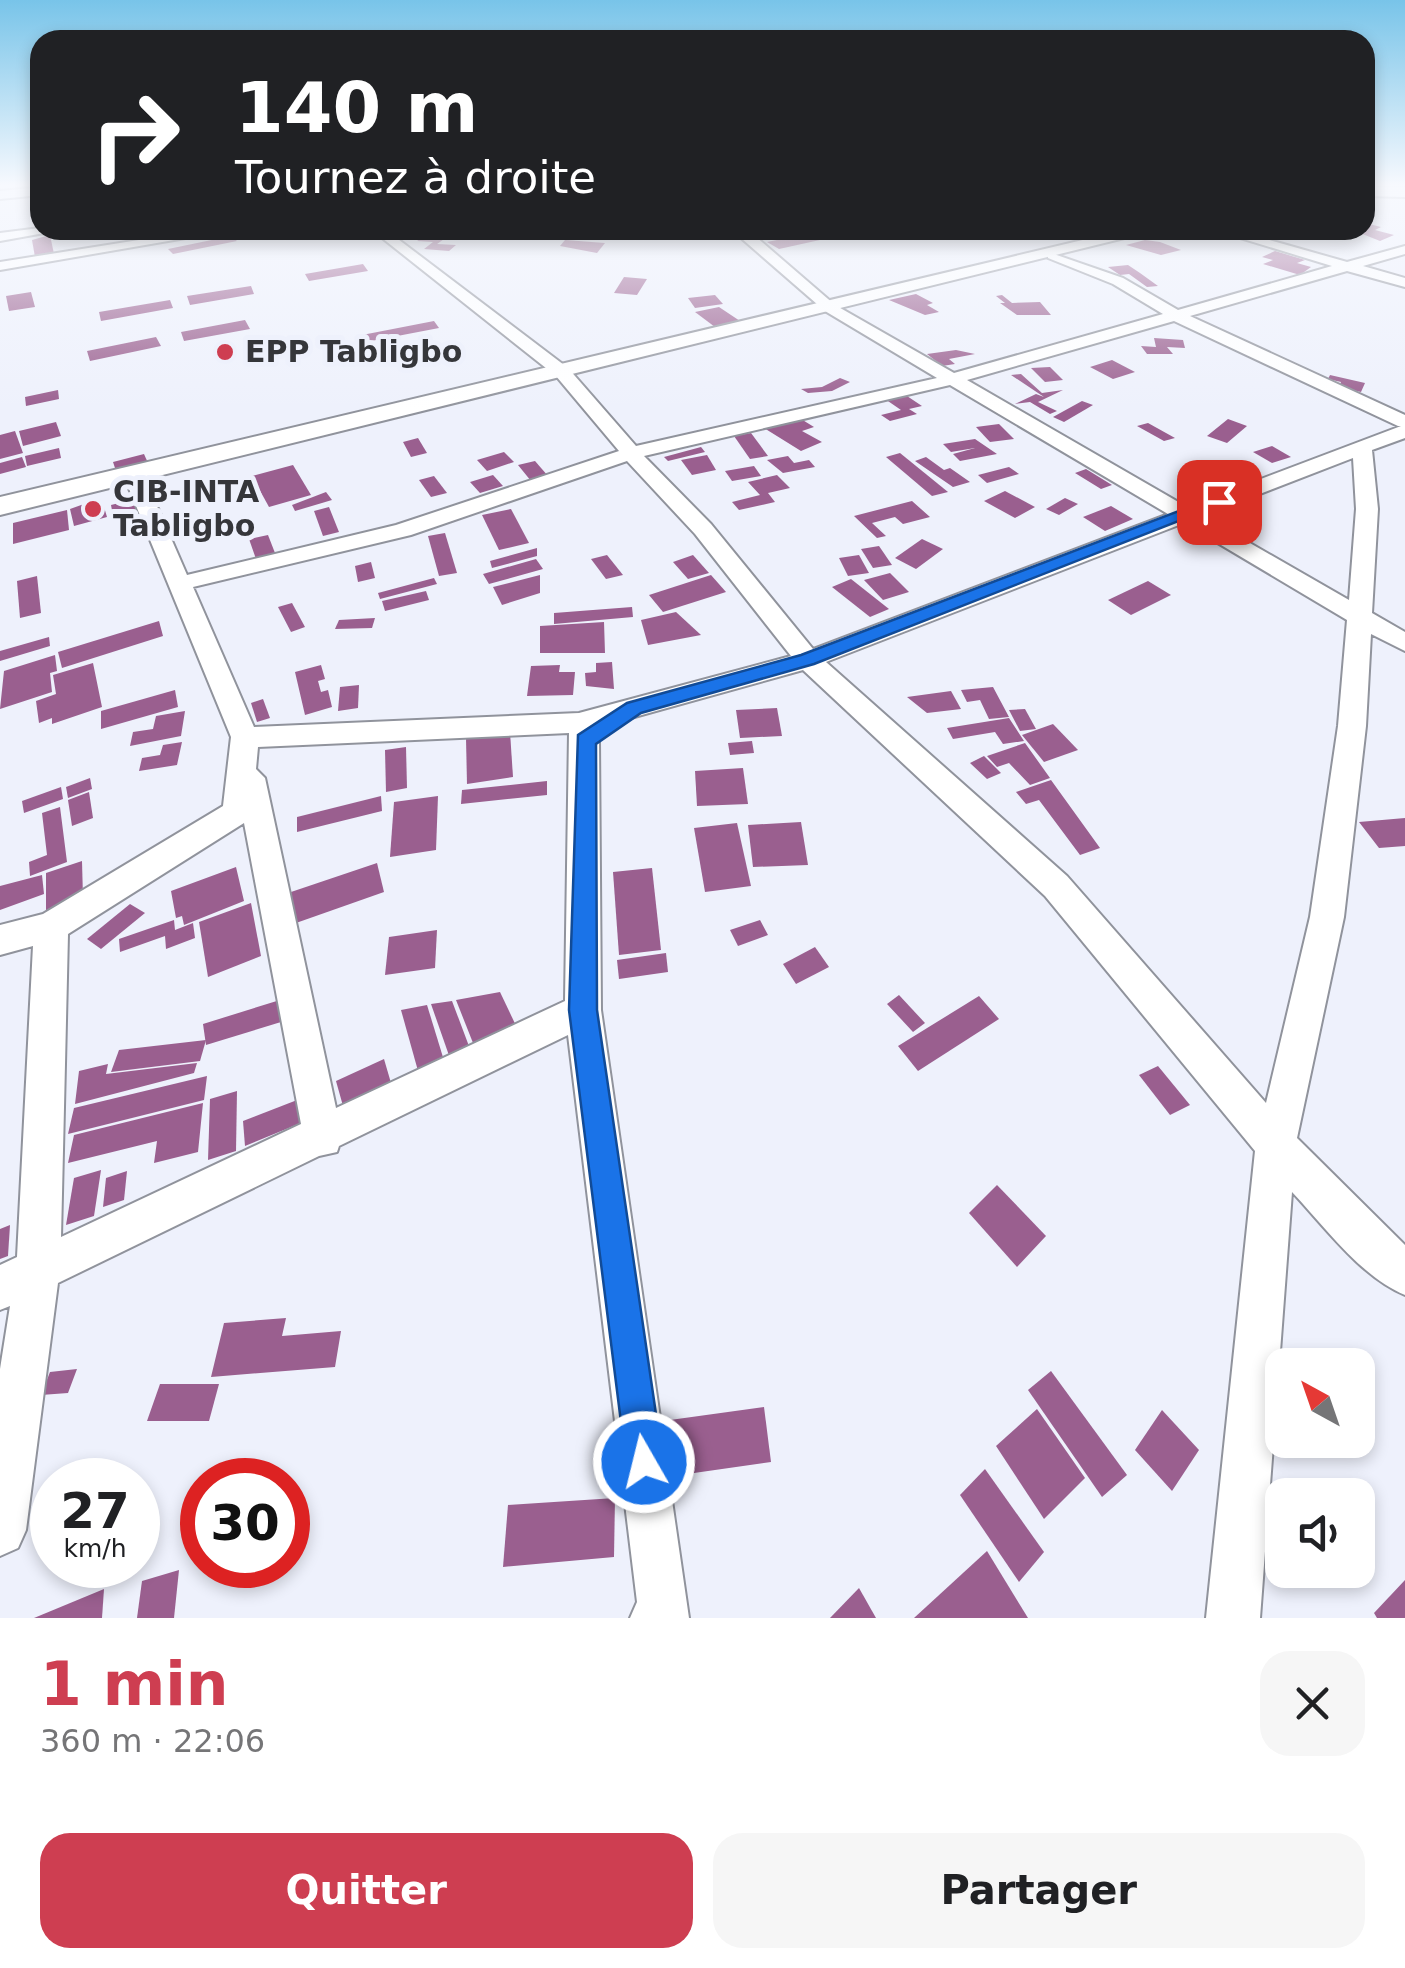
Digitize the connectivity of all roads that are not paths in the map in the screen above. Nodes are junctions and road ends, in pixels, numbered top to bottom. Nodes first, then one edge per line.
1 (41, 260) edge
2 (416, 260) edge
3 (774, 260) edge
4 (1034, 260) edge
5 (1064, 260) edge
6 (1317, 260) edge
7 (1370, 260) edge
8 (0, 266) edge
9 (1342, 267) junction
10 (1405, 284) edge
11 (830, 308) junction
12 (1178, 316) junction
13 (562, 372) junction
14 (949, 380) junction
15 (1405, 422) edge
16 (1405, 430) edge
17 (1362, 447) junction
18 (631, 454) junction
19 (134, 474) junction
20 (0, 506) edge
21 (1183, 516) junction
22 (182, 583) junction
23 (1360, 614) junction
24 (1405, 643) edge
25 (808, 660) junction
26 (582, 732) junction
27 (244, 743) junction
28 (52, 928) junction
29 (0, 940) edge
30 (583, 1010) junction
31 (323, 1138) junction
32 (1276, 1144) junction
33 (38, 1268) junction
34 (1405, 1273) edge
35 (0, 1288) edge
36 (0, 1530) edge
37 (657, 1618) edge
38 (1232, 1618) edge

1 - 8 street
2 - 13 street
3 - 11 street
4 - 11 main road
5 - 12 street
6 - 9 street
7 - 9 street
9 - 10 street
9 - 12 street
11 - 13 main road
11 - 14 street
12 - 14 street
12 - 15 street
13 - 18 street
13 - 19 main road
14 - 18 street
14 - 21 street
16 - 17 street
17 - 21 street
17 - 23 street
18 - 22 street
18 - 25 street
19 - 20 main road
19 - 22 street
21 - 23 street
21 - 25 street
22 - 27 street
23 - 24 street
23 - 32 street
25 - 26 street
25 - 32 street
26 - 27 street
26 - 30 street
27 - 28 street
27 - 31 street
28 - 29 street
28 - 33 street
30 - 31 street
30 - 37 street
31 - 33 street
32 - 34 street
32 - 38 street
33 - 35 street
33 - 36 street

